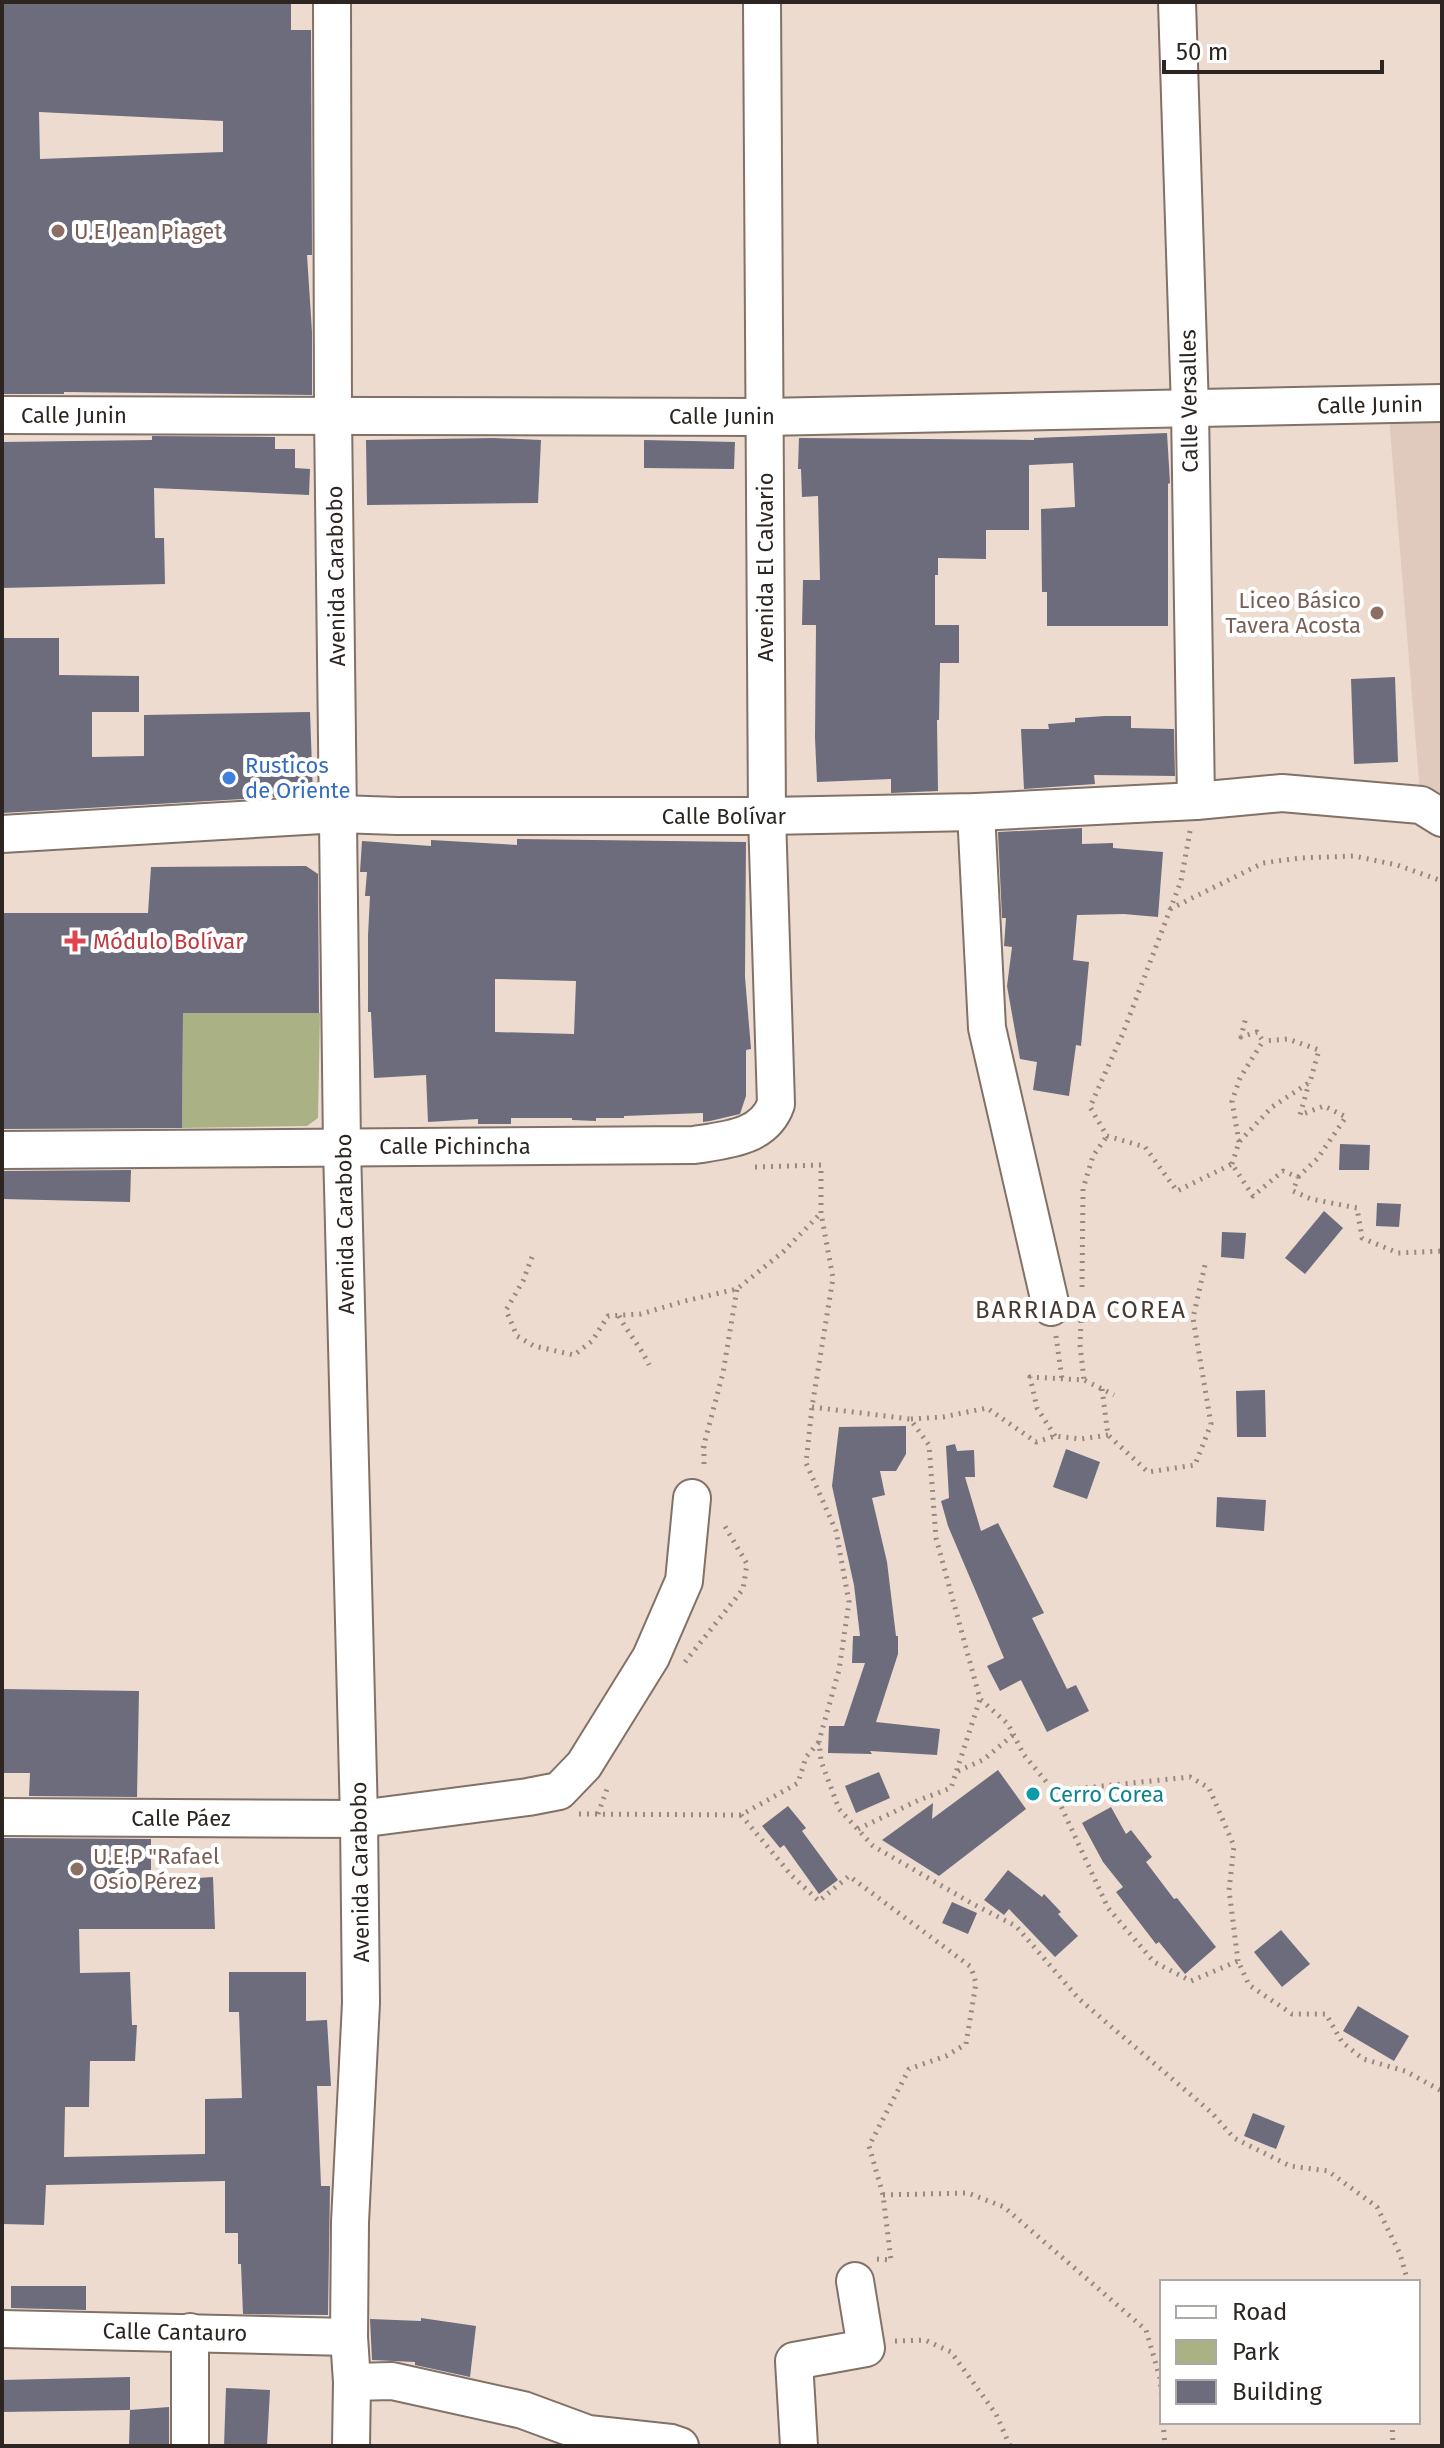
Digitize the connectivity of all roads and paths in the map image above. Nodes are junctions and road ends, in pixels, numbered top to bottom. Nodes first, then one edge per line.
1 (332, 2) edge
2 (762, 2) edge
3 (1177, 2) edge
4 (1442, 403) edge
5 (1190, 409) junction
6 (333, 414) junction
7 (2, 415) edge
8 (764, 417) junction
9 (1196, 801) junction
10 (976, 812) junction
11 (339, 814) junction
12 (767, 816) junction
13 (1442, 818) edge
14 (2, 834) edge
15 (1442, 881) edge
16 (1169, 910) junction
17 (1246, 1017) dead end
18 (1263, 1041) junction
19 (1310, 1082) junction
20 (761, 1128) joint
21 (1107, 1136) junction
22 (1239, 1142) junction
23 (342, 1147) junction
24 (2, 1150) edge
25 (1232, 1164) junction
26 (1298, 1177) junction
27 (1442, 1251) edge
28 (532, 1257) dead end
29 (1205, 1265) dead end
30 (737, 1289) junction
31 (1071, 1306) junction
32 (619, 1316) junction
33 (649, 1365) dead end
34 (1062, 1379) junction
35 (1084, 1380) junction
36 (1102, 1389) junction
37 (1114, 1395) dead end
38 (812, 1407) junction
39 (910, 1419) junction
40 (1108, 1435) junction
41 (1055, 1436) junction
42 (692, 1498) joint
43 (980, 1699) junction
44 (1013, 1735) junction
45 (819, 1741) junction
46 (957, 1771) junction
47 (1054, 1791) junction
48 (574, 1814) dead end
49 (741, 1815) junction
50 (2, 1817) edge
51 (359, 1819) junction
52 (858, 1829) junction
53 (1238, 1961) junction
54 (1442, 2091) edge
55 (883, 2195) junction
56 (1407, 2280) edge
57 (855, 2281) joint
58 (2, 2329) edge
59 (190, 2332) junction
60 (349, 2337) junction
61 (866, 2348) junction
62 (1160, 2378) edge
63 (352, 2382) junction
64 (1163, 2424) edge
65 (1392, 2424) edge
66 (593, 2440) edge
67 (190, 2446) edge
68 (351, 2446) edge
69 (680, 2446) edge
70 (799, 2446) edge
71 (1010, 2446) edge
72 (1165, 2446) edge
73 (1393, 2446) edge

1 - 6 street, Avenida Carabobo
2 - 8 street, Avenida El Calvario
3 - 5 street, Calle Versalles
4 - 5 street, Calle Junin
5 - 8 street, Calle Junin
5 - 9 street, Calle Versalles
6 - 7 street, Calle Junin
6 - 8 street, Calle Junin
6 - 11 street, Avenida Carabobo
8 - 12 street, Avenida El Calvario
9 - 10 street, Calle Bolívar
9 - 13 street, Calle Bolívar
9 - 16 path
10 - 12 street, Calle Bolívar
10 - 31 street
11 - 12 street, Calle Bolívar
11 - 14 street, Calle Bolívar
11 - 23 street, Avenida Carabobo
12 - 20 street, Avenida El Calvario
15 - 16 path
16 - 21 path
17 - 18 path
18 - 19 path
18 - 22 path
19 - 22 path
19 - 26 path
20 - 23 street, Calle Pichincha
21 - 25 path
21 - 31 path
22 - 25 path
23 - 24 street, Calle Pichincha
23 - 51 street, Avenida Carabobo
25 - 26 path
26 - 27 path
28 - 32 path
29 - 40 path
30 - 32 path
30 - 38 path
30 - 42 path
31 - 34 path
31 - 35 path
32 - 33 path
34 - 35 path
34 - 41 path
35 - 36 path
36 - 37 path
36 - 40 path
38 - 39 path
38 - 45 path
39 - 41 path
39 - 43 path
40 - 41 path
42 - 51 street, Calle Páez
43 - 44 path
43 - 46 path
44 - 46 path
44 - 47 path
45 - 49 path
45 - 52 path
46 - 52 path
47 - 53 path
47 - 53 path
48 - 49 path
49 - 55 path
50 - 51 street, Calle Páez
51 - 60 street, Avenida Carabobo
52 - 56 path
53 - 54 path
55 - 57 path
55 - 62 path
57 - 61 street
58 - 59 street, Calle Cantauro
59 - 60 street, Calle Cantauro
59 - 67 street
60 - 63 street, Avenida Carabobo
61 - 70 street
61 - 71 path
63 - 66 street
63 - 68 street, Avenida Carabobo
64 - 72 path
65 - 73 path
66 - 69 street

